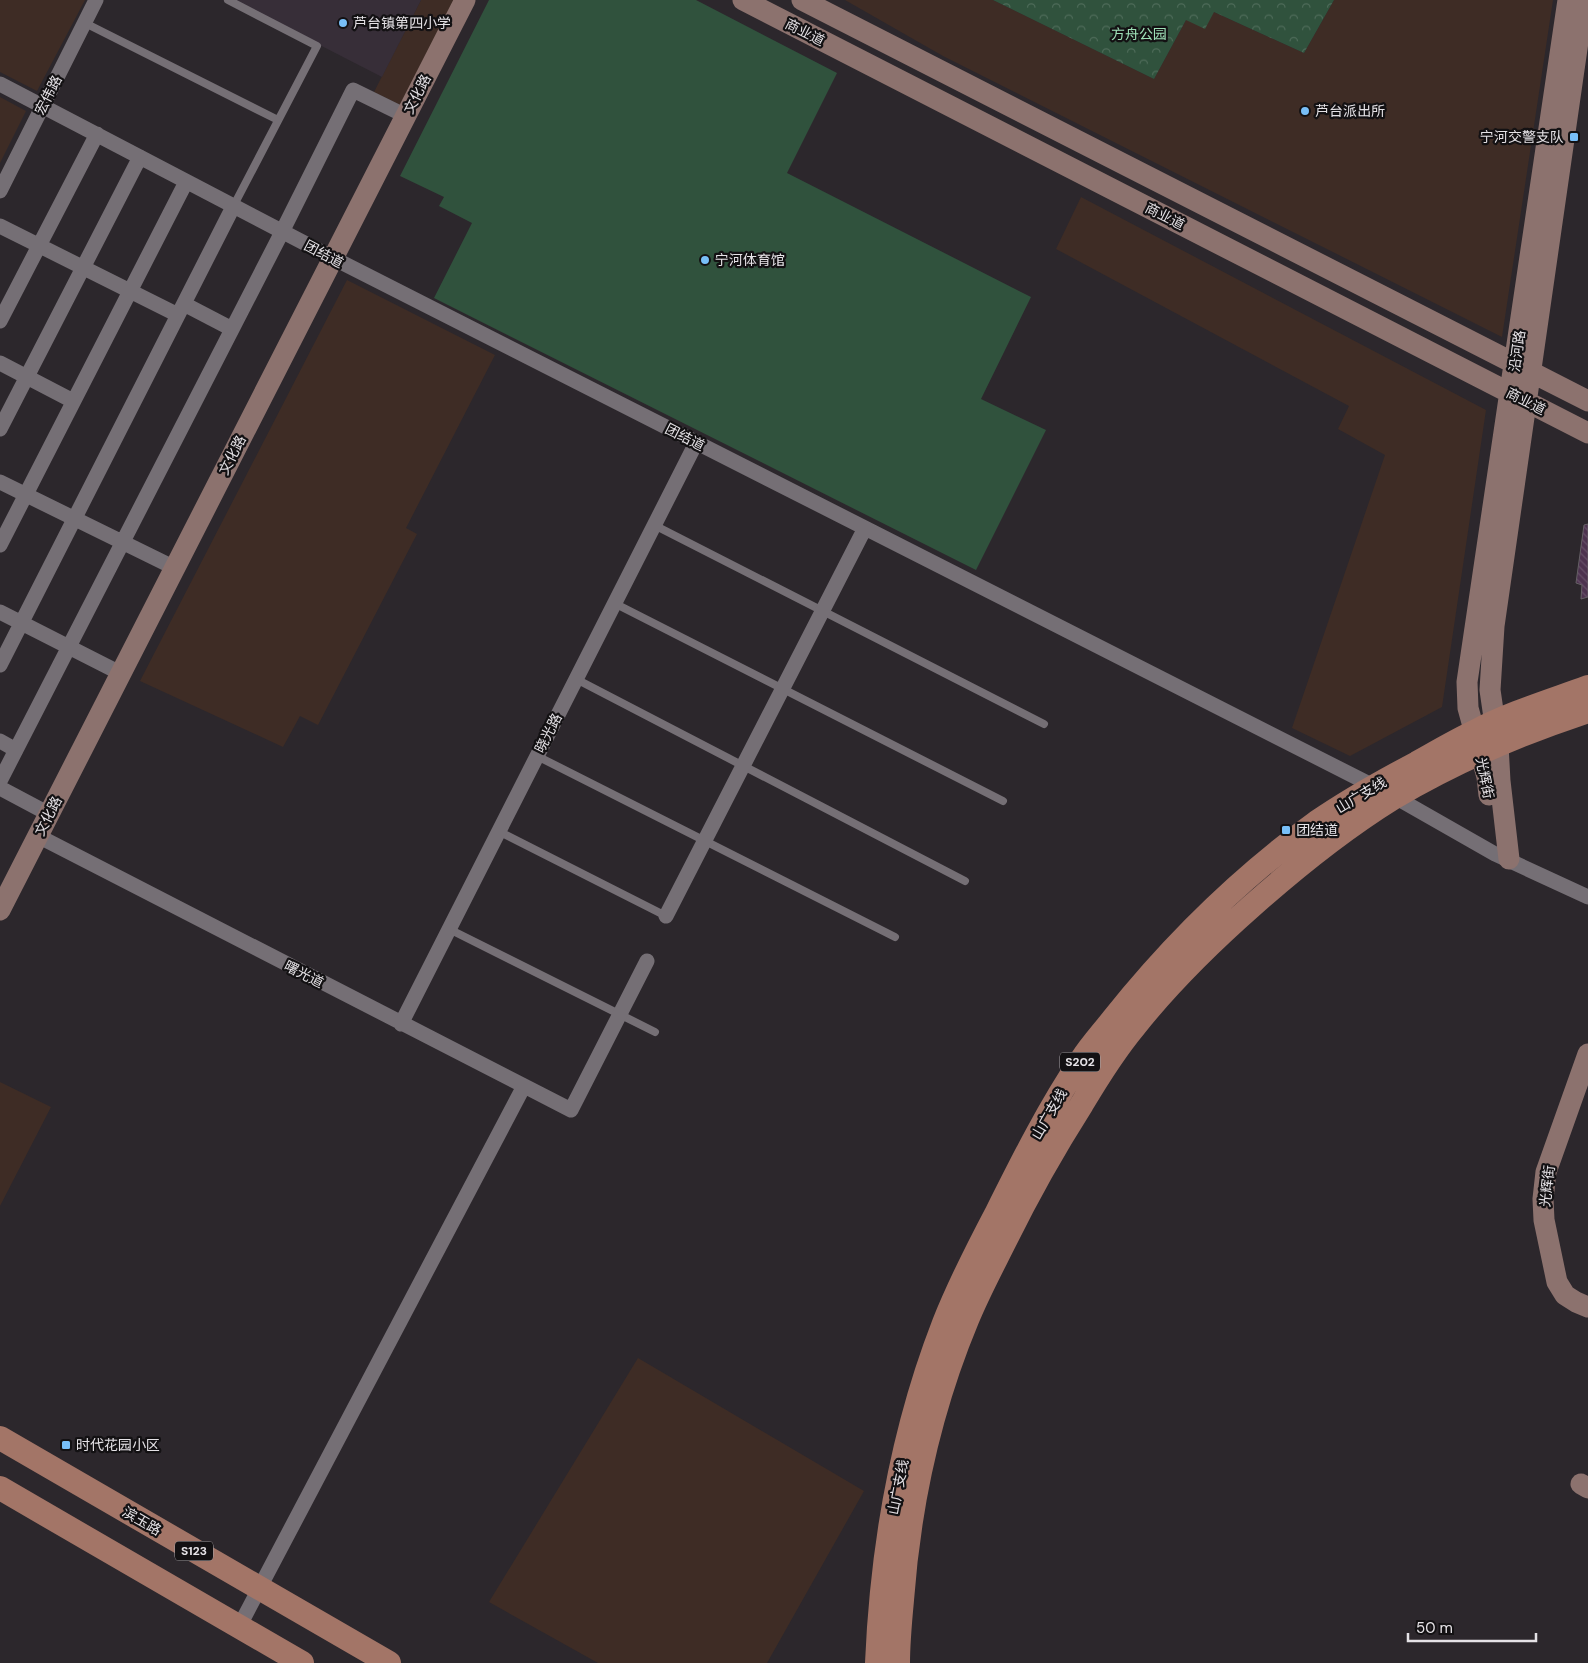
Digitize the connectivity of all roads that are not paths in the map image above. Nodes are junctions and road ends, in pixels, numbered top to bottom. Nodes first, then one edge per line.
1 (96, 0) edge
2 (228, 0) edge
3 (466, 0) edge
4 (743, 0) edge
5 (802, 0) edge
6 (1568, 0) edge
7 (1584, 0) edge
8 (85, 23) junction
9 (0, 84) edge
10 (43, 105) junction
11 (406, 116) junction
12 (278, 120) junction
13 (97, 134) junction
14 (140, 157) junction
15 (186, 182) junction
16 (0, 191) edge
17 (233, 207) junction
18 (0, 226) edge
19 (282, 232) junction
20 (39, 245) junction
21 (332, 258) junction
22 (84, 268) junction
23 (130, 291) junction
24 (181, 309) junction
25 (0, 321) edge
26 (232, 329) junction
27 (0, 363) edge
28 (1523, 366) junction
29 (27, 377) junction
30 (1518, 397) junction
31 (1588, 401) edge
32 (73, 402) junction
33 (0, 429) edge
34 (1588, 433) edge
35 (696, 443) junction
36 (0, 482) edge
37 (26, 495) junction
38 (74, 519) junction
39 (654, 525) junction
40 (865, 528) junction
41 (123, 543) junction
42 (0, 545) edge
43 (175, 568) junction
44 (614, 603) junction
45 (822, 611) junction
46 (0, 612) edge
47 (22, 623) junction
48 (69, 647) junction
49 (0, 665) edge
50 (120, 674) junction
51 (576, 679) junction
52 (1588, 687) edge
53 (783, 688) junction
54 (1588, 711) edge
55 (1044, 724) dead end
56 (1486, 738) junction
57 (0, 741) edge
58 (16, 750) junction
59 (537, 756) junction
60 (743, 765) junction
61 (0, 782) edge
62 (1373, 787) junction
63 (0, 788) edge
64 (1394, 797) junction
65 (1003, 801) dead end
66 (49, 814) junction
67 (498, 831) junction
68 (38, 836) junction
69 (704, 841) junction
70 (1502, 856) junction
71 (966, 881) dead end
72 (1588, 897) edge
73 (0, 908) edge
74 (666, 916) joint
75 (449, 929) junction
76 (895, 937) dead end
77 (647, 961) dead end
78 (620, 1014) junction
79 (401, 1024) junction
80 (655, 1032) dead end
81 (1588, 1054) edge
82 (1588, 1078) edge
83 (524, 1086) junction
84 (1588, 1297) edge
85 (1588, 1307) edge
86 (0, 1438) edge
87 (0, 1488) edge
88 (259, 1590) junction
89 (239, 1627) junction
90 (302, 1663) edge
91 (389, 1663) edge
92 (877, 1663) edge
93 (898, 1663) edge

1 - 8 street, 宏伟路
2 - 12 lane
3 - 11 main road, 文化路
4 - 30 main road, 商业道
5 - 28 main road, 商业道
6 - 28 main road, 沿河路
7 - 28 main road, 沿河路
8 - 10 street, 宏伟路
8 - 12 lane
9 - 10 street, 团结道
10 - 13 street, 团结道
10 - 16 street, 宏伟路
11 - 19 street
11 - 21 main road, 文化路
12 - 17 lane
13 - 14 street, 团结道
13 - 20 street
14 - 15 street, 团结道
14 - 22 street
15 - 17 street, 团结道
15 - 23 street
17 - 19 street, 团结道
17 - 24 street
18 - 20 street
19 - 21 street, 团结道
19 - 26 street
20 - 22 street
20 - 25 street
21 - 35 street, 团结道
21 - 43 main road, 文化路
22 - 23 street
22 - 29 street
23 - 24 street
23 - 32 street
24 - 26 street
24 - 38 street
26 - 41 street
27 - 29 street
28 - 30 main road, 沿河路
28 - 31 main road, 商业道
29 - 32 street
29 - 33 street
30 - 34 main road, 商业道
30 - 56 main road, 沿河路
32 - 37 street
35 - 39 street, 晓光路
35 - 40 street, 团结道
36 - 37 street
37 - 38 street
37 - 42 street
38 - 41 street
38 - 47 street
39 - 44 street, 晓光路
39 - 45 lane
40 - 45 street
40 - 62 street, 团结道
41 - 43 street
41 - 48 street
43 - 50 main road, 文化路
44 - 51 street, 晓光路
44 - 53 lane
45 - 53 street
45 - 55 lane
46 - 47 street
47 - 48 street
47 - 49 street
48 - 50 street
48 - 58 street
50 - 66 main road, 文化路
51 - 59 street, 晓光路
51 - 60 lane
52 - 56 main road, 山广支线 / S202
53 - 60 street
53 - 65 lane
54 - 56 main road, 山广支线 / S202
56 - 62 main road, 山广支线 / S202
56 - 64 main road, 山广支线 / S202
56 - 70 main road, 光辉街
57 - 58 street
58 - 61 street
59 - 67 street, 晓光路
59 - 69 lane
60 - 69 street
60 - 71 lane
62 - 64 street, 团结道
62 - 92 main road, 山广支线 / S202
63 - 66 street
64 - 70 street, 团结道
64 - 93 main road, 山广支线 / S202
66 - 68 main road, 文化路
67 - 74 lane
67 - 75 street, 晓光路
68 - 73 main road, 文化路
68 - 79 street, 曙光道
69 - 74 street
69 - 76 lane
70 - 72 street, 团结道
75 - 78 lane
75 - 79 street, 晓光路
77 - 78 street
78 - 80 lane
78 - 83 street, 曙光道
79 - 83 street, 曙光道
81 - 85 main road, 光辉街
82 - 84 main road, 光辉街
83 - 88 street
86 - 88 main road, 滨玉路 / S123
87 - 89 main road
88 - 89 street
88 - 91 main road, 滨玉路 / S123
89 - 90 main road

